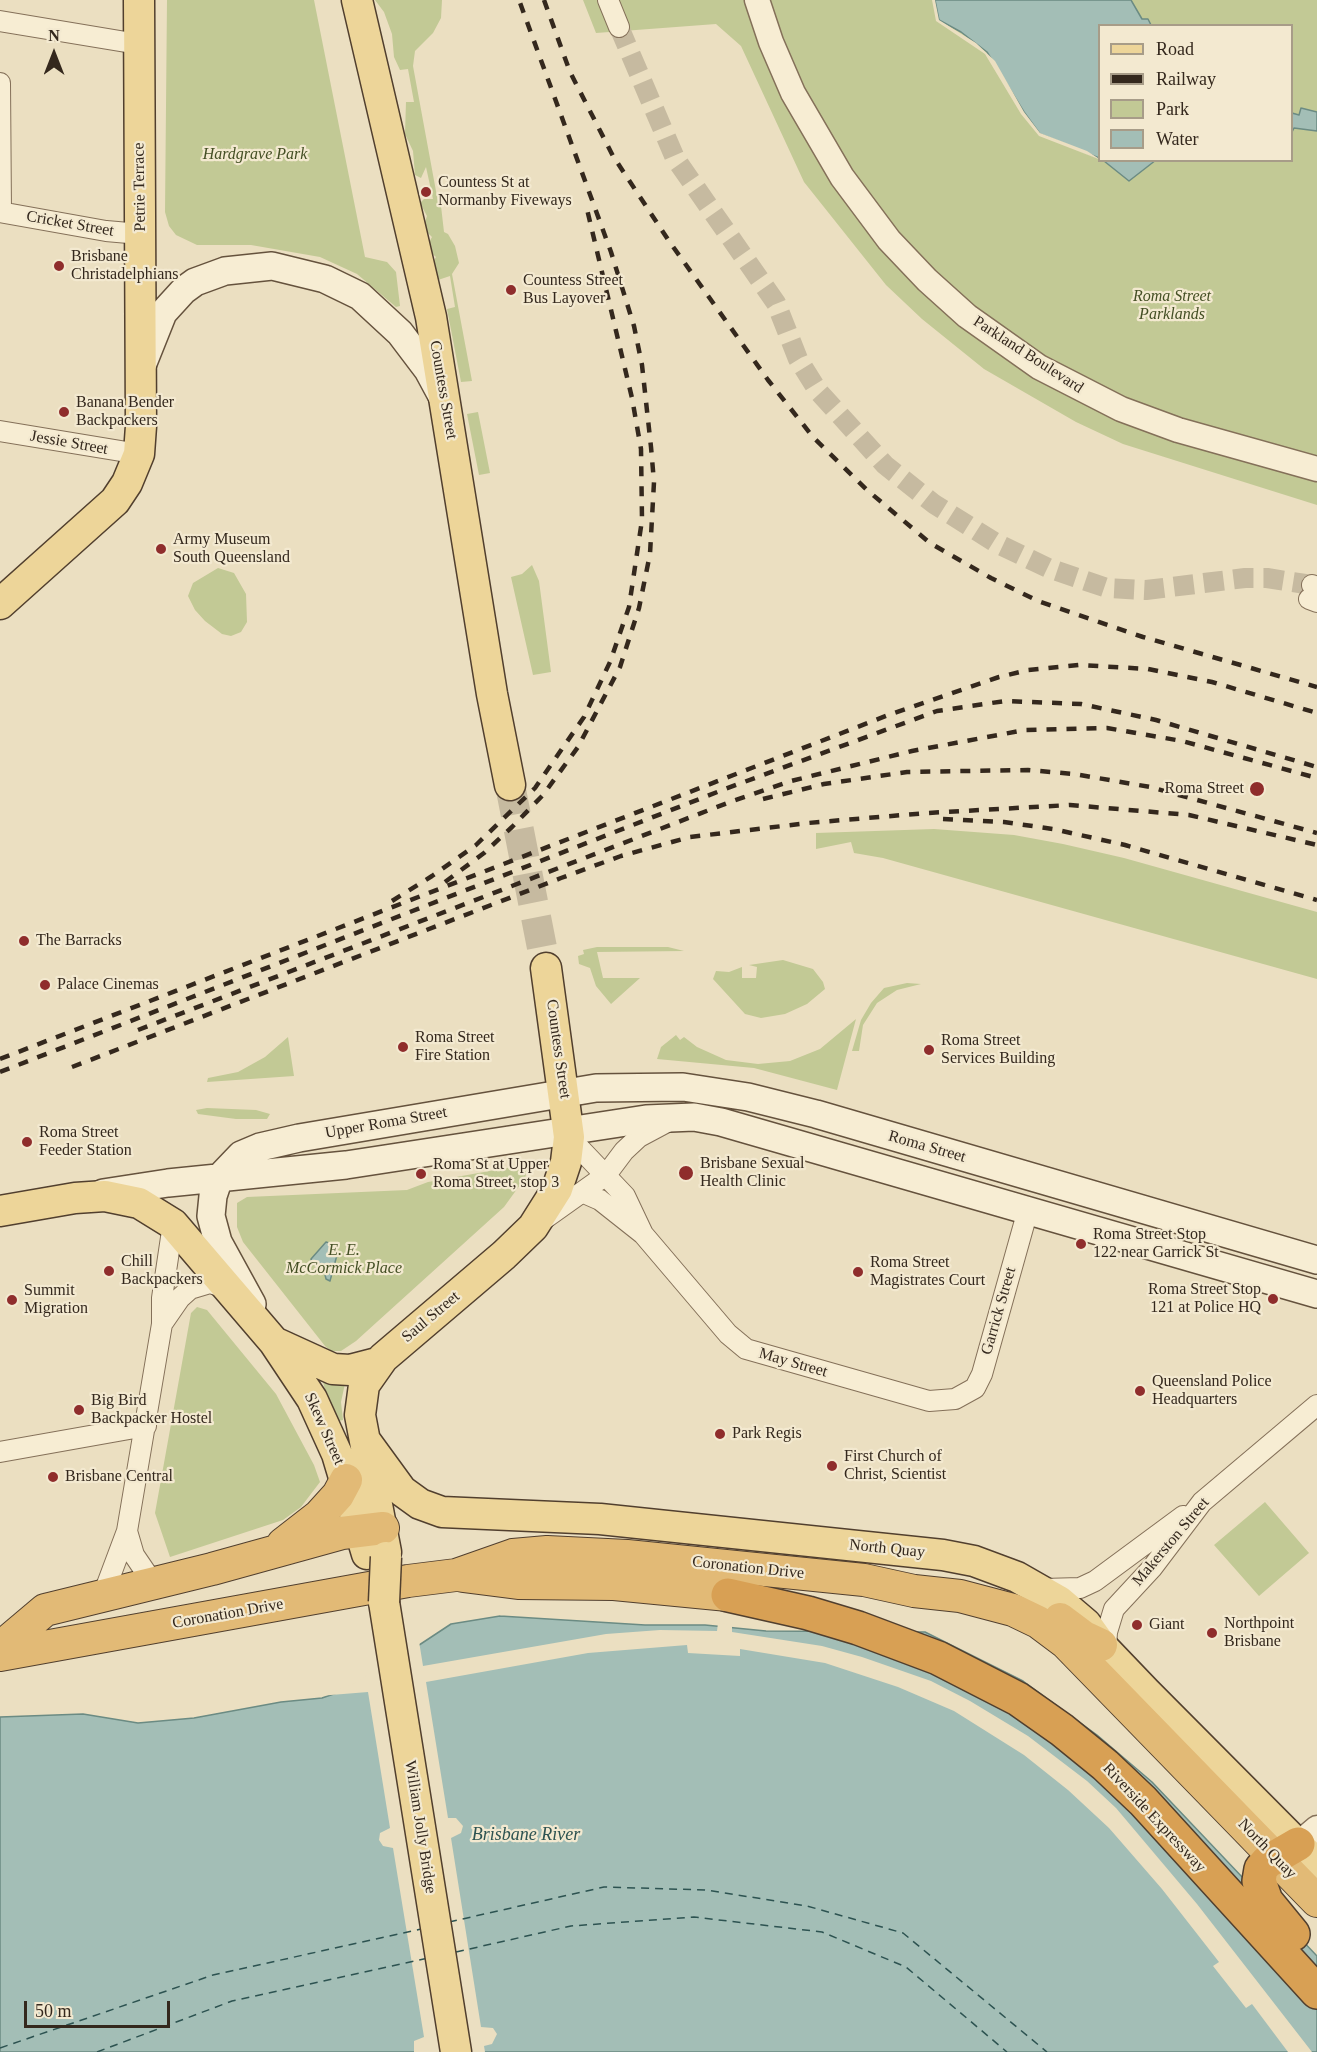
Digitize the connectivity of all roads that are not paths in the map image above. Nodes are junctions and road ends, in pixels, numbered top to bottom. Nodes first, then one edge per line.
1 (139, 0) edge
2 (357, 0) edge
3 (608, 0) edge
4 (757, 0) edge
5 (0, 21) edge
6 (619, 27) tunnel mouth
7 (138, 44) junction
8 (0, 83) edge
9 (0, 212) edge
10 (140, 234) junction
11 (141, 367) junction
12 (445, 402) junction
13 (1, 431) edge
14 (139, 454) junction
15 (1317, 469) edge
16 (0, 604) edge
17 (510, 785) tunnel mouth
18 (546, 968) tunnel mouth
19 (564, 1093) junction
20 (680, 1117) junction
21 (569, 1134) junction
22 (606, 1175) junction
23 (219, 1178) junction
24 (584, 1194) junction
25 (75, 1198) junction
26 (1028, 1210) junction
27 (0, 1211) edge
28 (173, 1224) junction
29 (533, 1227) junction
30 (643, 1234) junction
31 (1317, 1260) edge
32 (229, 1289) junction
33 (1317, 1294) edge
34 (162, 1324) junction
35 (272, 1339) junction
36 (377, 1364) junction
37 (955, 1399) joint
38 (1317, 1405) edge
39 (146, 1426) junction
40 (367, 1443) junction
41 (0, 1452) edge
42 (346, 1480) junction
43 (1202, 1502) junction
44 (127, 1531) junction
45 (375, 1544) junction
46 (273, 1552) junction
47 (456, 1575) junction
48 (864, 1580) junction
49 (153, 1583) junction
50 (1038, 1588) junction
51 (103, 1595) junction
52 (728, 1595) joint
53 (1038, 1622) joint
54 (1103, 1647) junction
55 (0, 1648) edge
56 (0, 1655) edge
57 (1294, 1852) edge
58 (1197, 1864) junction
59 (1317, 1901) edge
60 (1317, 1961) edge
61 (1317, 1992) edge
62 (1317, 2017) edge
63 (456, 2052) edge

1 - 7 main road, Petrie Terrace
2 - 12 main road, Countess Street
3 - 6 street
4 - 15 street, Parkland Boulevard
5 - 7 street
7 - 10 main road, Petrie Terrace
8 - 9 street
9 - 10 street, Cricket Street
10 - 11 main road, Petrie Terrace
11 - 12 main road
11 - 14 main road, Petrie Terrace
12 - 17 main road, Countess Street
13 - 14 street, Jessie Street
14 - 16 main road, Petrie Terrace
18 - 19 main road, Countess Street
19 - 21 main road, Countess Street
19 - 23 main road, Upper Roma Street
19 - 31 main road, Roma Street
20 - 21 main road, Roma Street
20 - 22 street
20 - 26 main road, Roma Street
21 - 22 street, May Street
21 - 23 main road, Upper Roma Street
21 - 29 main road, Saul Street
22 - 24 street
22 - 30 street, May Street
23 - 25 main road, Upper Roma Street
23 - 35 main road, Skew Street
24 - 29 street
24 - 30 street, May Street
25 - 27 main road, Upper Roma Street
25 - 28 main road, Skew Street
26 - 33 main road, Roma Street
26 - 37 street, Garrick Street
28 - 32 main road, Skew Street
28 - 34 street
29 - 36 main road, Saul Street
30 - 37 street, May Street
32 - 34 street
32 - 35 main road, Skew Street
34 - 39 street
35 - 36 main road
35 - 42 main road, Skew Street
36 - 40 main road, Saul Street
38 - 43 street, Makerston Street
39 - 41 street
39 - 44 street
40 - 45 main road, Saul Street
40 - 50 main road, North Quay
42 - 45 main road, Skew Street
42 - 46 highway
43 - 50 street
43 - 54 street, Makerston Street
44 - 49 street
44 - 51 street
45 - 46 highway
45 - 63 main road, William Jolly Bridge
46 - 49 highway
47 - 48 highway, Coronation Drive
47 - 52 highway, Coronation Drive
47 - 56 highway, Coronation Drive
48 - 53 highway, Coronation Drive
48 - 54 highway
49 - 51 highway
50 - 54 main road, North Quay
51 - 55 highway
52 - 58 highway, Riverside Expressway
53 - 57 highway, North Quay
54 - 57 main road, North Quay
57 - 59 highway, North Quay
57 - 60 highway
58 - 61 highway, Riverside Expressway
58 - 62 highway

